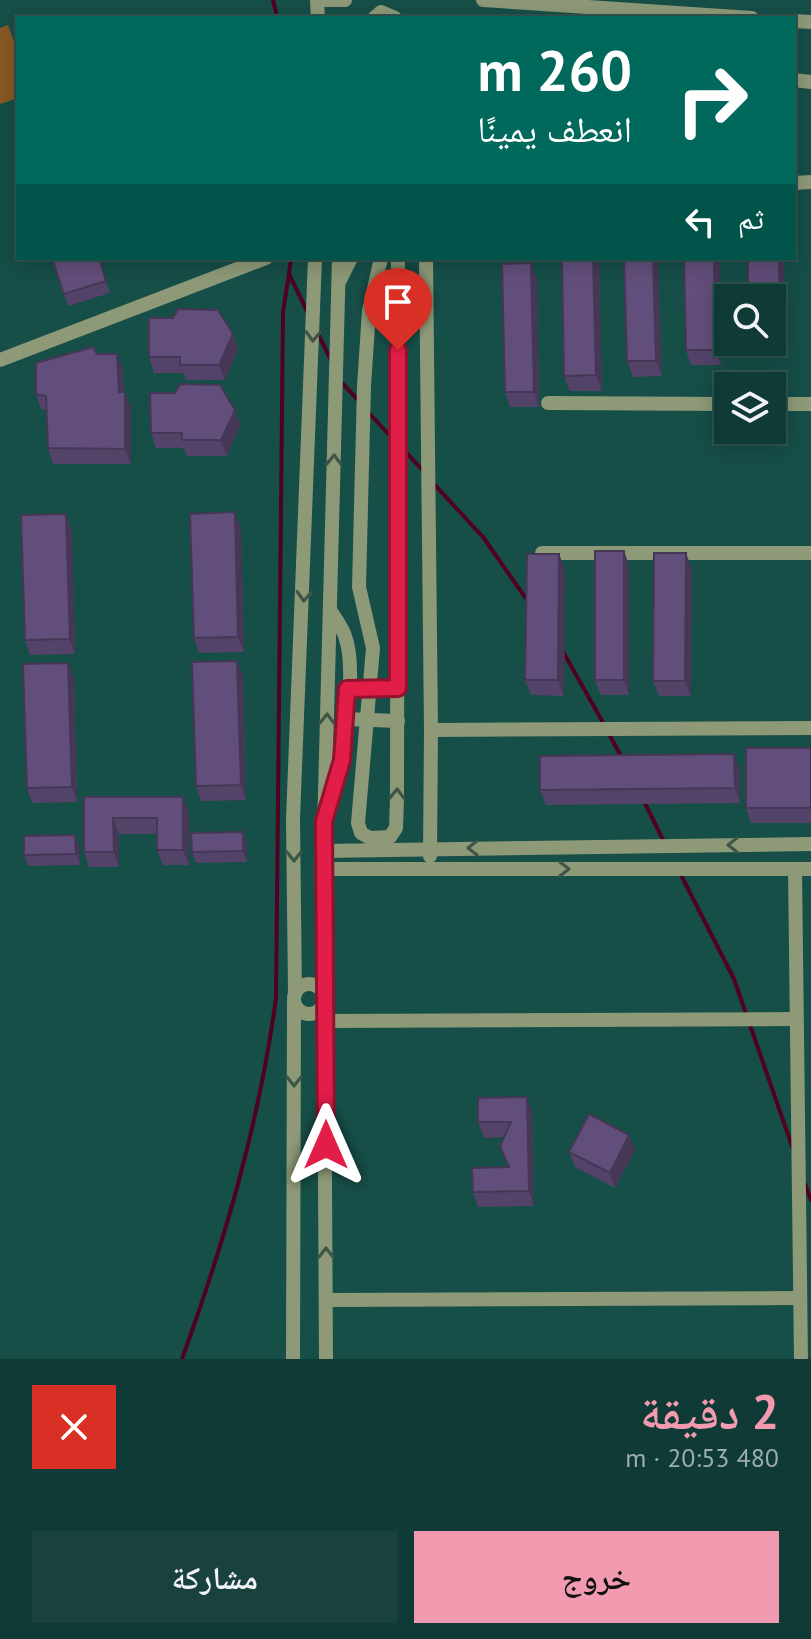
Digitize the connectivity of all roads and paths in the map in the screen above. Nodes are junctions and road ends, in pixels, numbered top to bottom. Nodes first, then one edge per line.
1 (324, 0) edge
2 (346, 0) edge
3 (483, 0) edge
4 (722, 16) edge
5 (261, 260) edge
6 (315, 260) edge
7 (339, 260) edge
8 (350, 260) edge
9 (381, 260) edge
10 (398, 260) edge
11 (428, 260) edge
12 (338, 284) junction
13 (0, 360) edge
14 (548, 403) dead end
15 (714, 404) edge
16 (786, 404) edge
17 (811, 404) edge
18 (542, 553) edge
19 (811, 553) edge
20 (330, 610) junction
21 (370, 688) junction
22 (398, 688) junction
23 (347, 689) junction
24 (346, 719) junction
25 (368, 720) junction
26 (398, 721) junction
27 (811, 728) edge
28 (431, 730) junction
29 (324, 821) junction
30 (811, 844) edge
31 (430, 849) junction
32 (323, 851) junction
33 (323, 869) junction
34 (430, 869) junction
35 (795, 869) junction
36 (811, 869) edge
37 (294, 998) junction
38 (324, 998) junction
39 (796, 1019) junction
40 (325, 1021) junction
41 (799, 1298) junction
42 (327, 1300) junction
43 (293, 1359) edge
44 (326, 1359) edge
45 (801, 1359) edge

1 - 2 street
3 - 4 street
5 - 13 street
6 -> 37 street
7 - 12 street
8 - 12 street
9 - 21 street
10 - 22 street
11 - 28 street
20 -> 12 street
14 - 15 street
16 - 17 street
18 - 19 street
20 - 23 street
29 -> 20 street
21 - 22 street
21 - 23 street
21 - 25 street
22 - 26 street
23 - 24 street
24 - 25 street
24 - 29 street
25 - 26 street
25 -> 26 street
27 - 28 street
28 - 31 street
29 - 32 street
30 -> 31 street
31 - 32 street
31 - 34 street
32 - 33 street
33 - 34 street
33 - 38 street
34 -> 35 street
35 - 36 street
35 - 39 street
37 - 38 street
37 - 38 street
37 -> 43 street
38 - 40 street
39 - 40 street
39 - 41 street
42 -> 40 street
41 - 42 street
41 - 45 street
42 - 44 street

